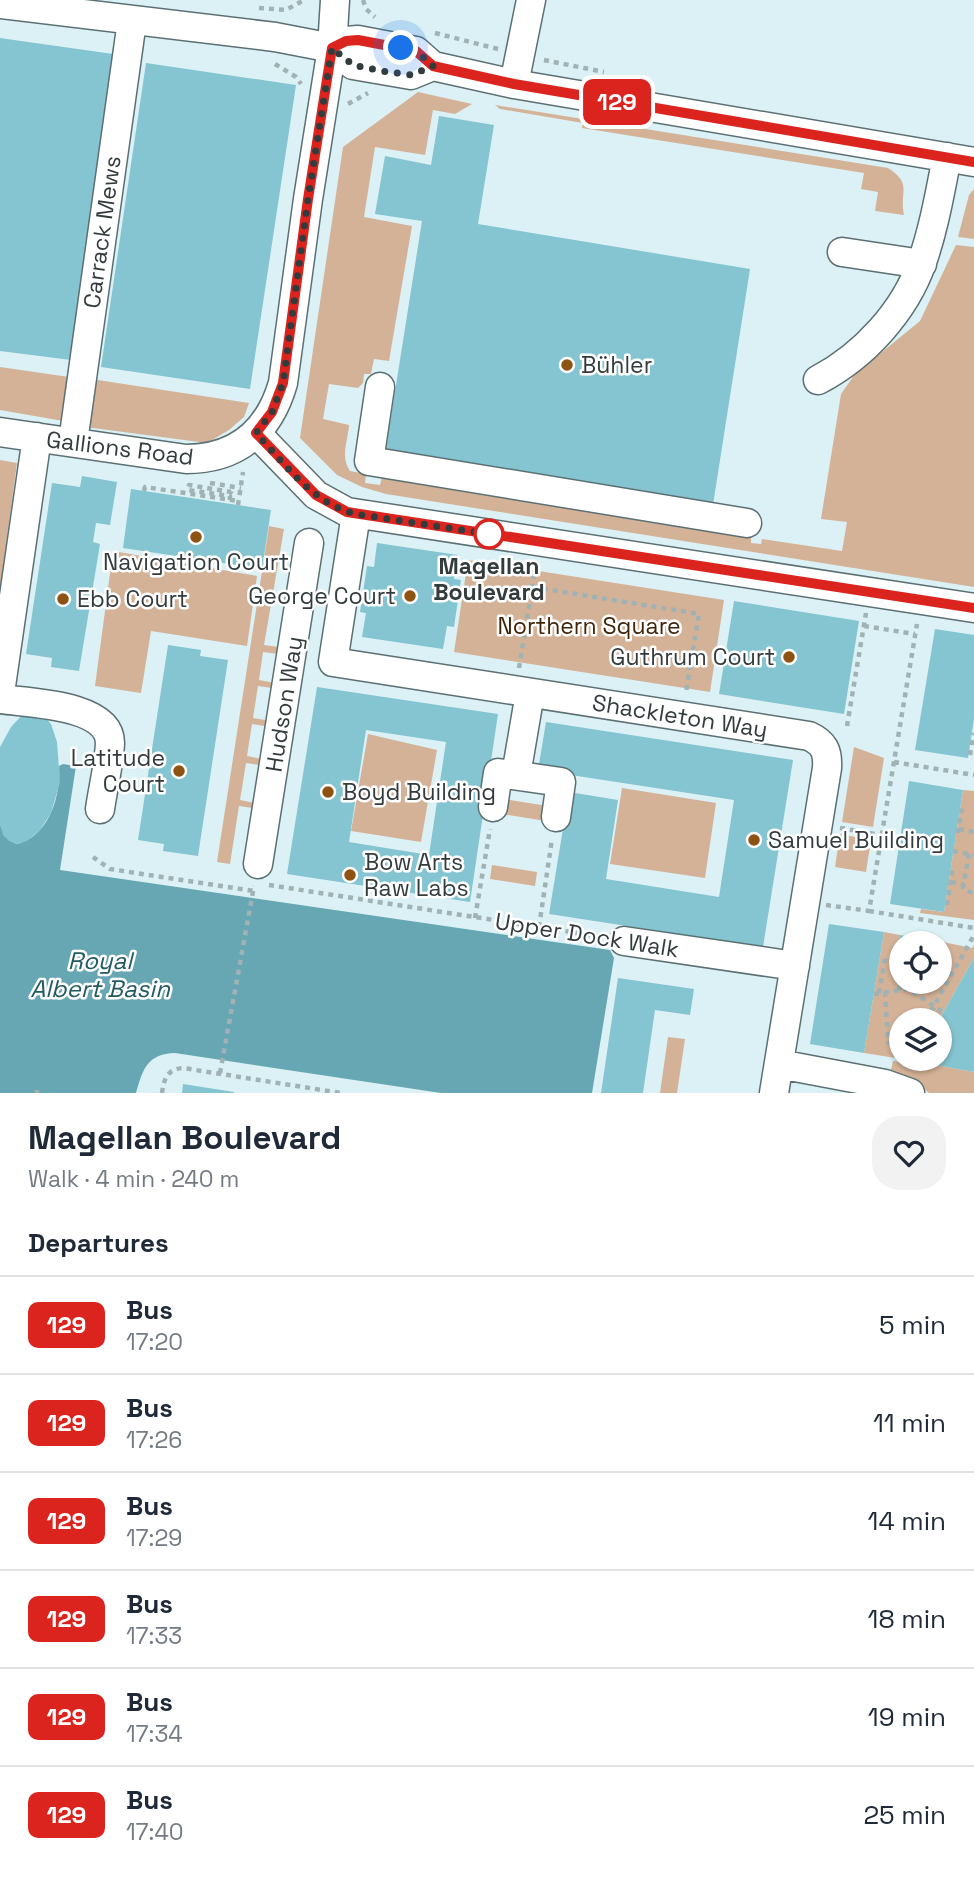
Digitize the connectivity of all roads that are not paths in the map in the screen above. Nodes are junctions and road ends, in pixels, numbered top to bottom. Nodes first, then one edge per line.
1 (335, 0) edge
2 (531, 0) edge
3 (0, 4) edge
4 (132, 21) junction
5 (332, 48) junction
6 (514, 84) junction
7 (961, 160) edge
8 (842, 252) dead end
9 (922, 264) junction
10 (818, 380) dead end
11 (380, 387) dead end
12 (0, 432) edge
13 (256, 433) junction
14 (37, 437) junction
15 (73, 442) junction
16 (356, 514) junction
17 (747, 523) dead end
18 (309, 543) dead end
19 (974, 608) edge
20 (292, 655) junction
21 (333, 662) junction
22 (522, 692) junction
23 (0, 693) edge
24 (0, 699) edge
25 (516, 775) junction
26 (493, 807) road end
27 (100, 809) dead end
28 (556, 817) road end
29 (258, 884) road end
30 (624, 941) road end
31 (795, 966) junction
32 (779, 1064) junction
33 (774, 1093) edge
34 (910, 1093) edge

1 - 5 street, Gallions Road
2 - 6 street
3 - 4 street
4 - 5 street
4 - 15 street, Carrack Mews
5 - 6 street
5 - 13 street, Gallions Road
6 - 7 street
7 - 9 street
8 - 9 street
9 - 10 street
11 - 17 street
12 - 14 street, Gallions Road
13 - 15 street, Gallions Road
13 - 16 street
14 - 15 street, Gallions Road
14 - 23 street
16 - 19 street
16 - 21 street
18 - 20 street, Hudson Way
20 - 21 street, Shackleton Way
20 - 29 street, Hudson Way
21 - 22 street, Shackleton Way
22 - 25 street
22 - 31 street, Shackleton Way
24 - 27 street
25 - 26 street
25 - 28 street
30 - 31 street, Upper Dock Walk
31 - 32 street, Shackleton Way
32 - 33 street, Shackleton Way
32 - 34 street

